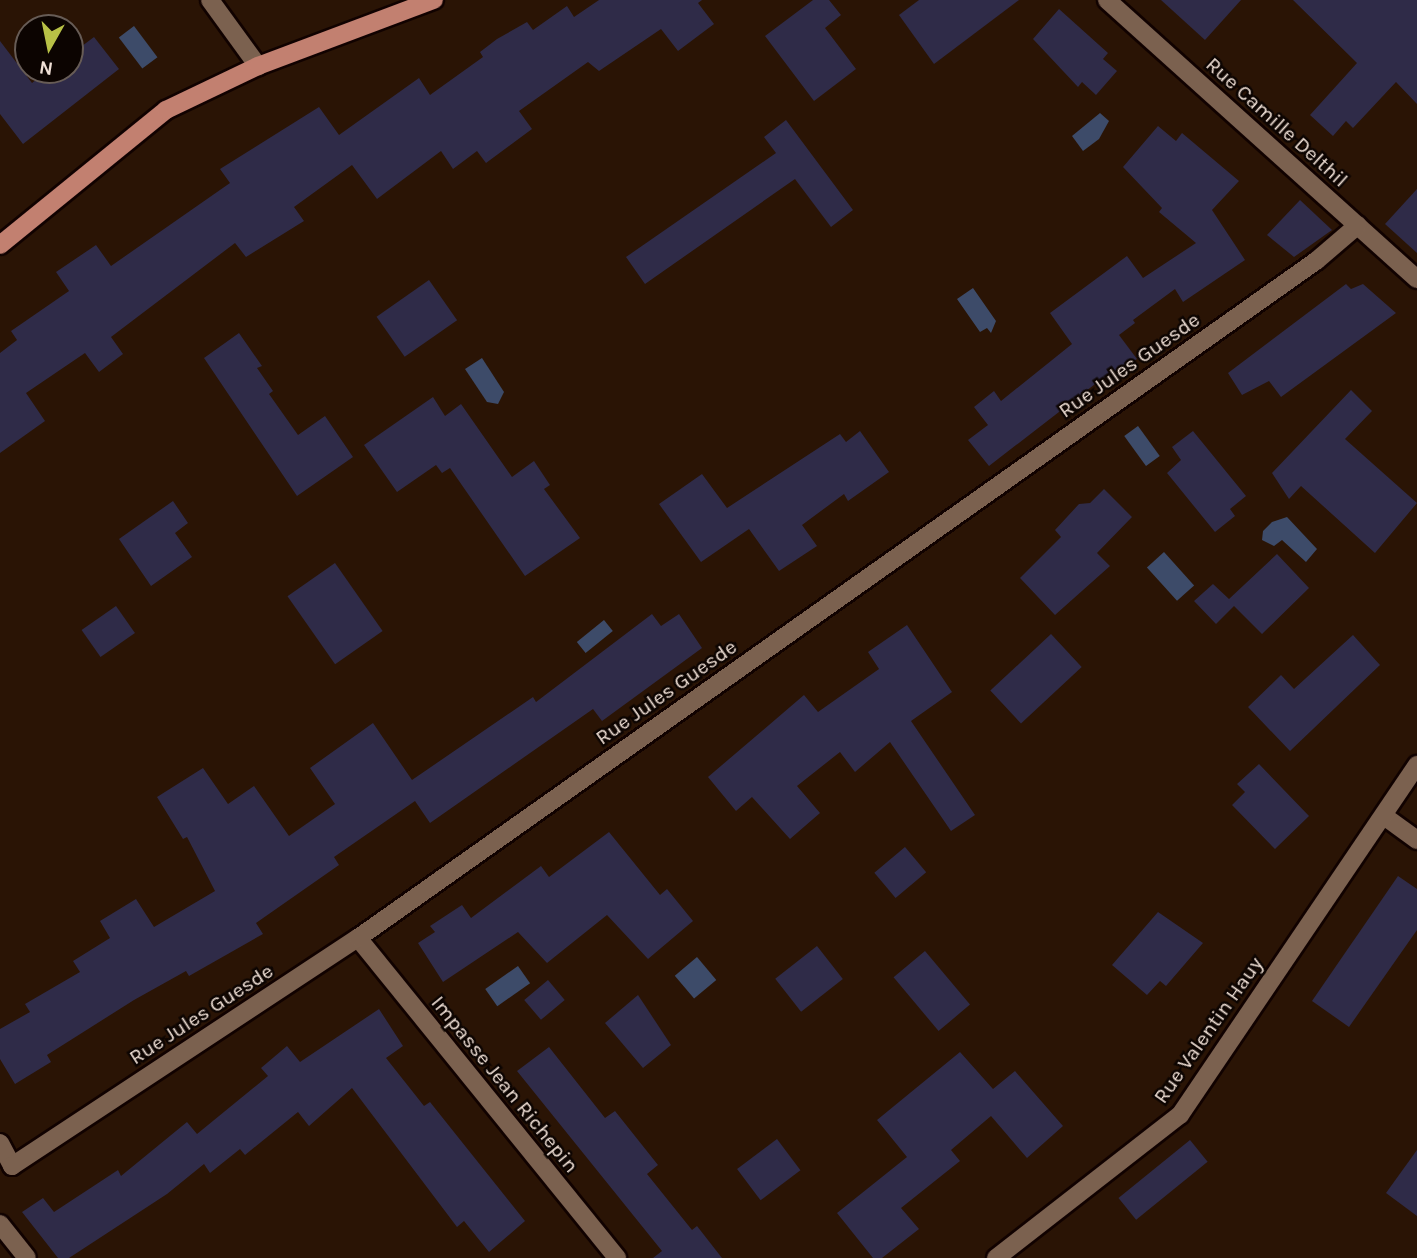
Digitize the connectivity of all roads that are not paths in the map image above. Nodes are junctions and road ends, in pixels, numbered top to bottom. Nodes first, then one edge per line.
1 (210, 0) edge
2 (434, 0) edge
3 (1107, 0) edge
4 (258, 66) junction
5 (1358, 225) junction
6 (0, 245) edge
7 (1417, 279) edge
8 (1417, 765) edge
9 (1384, 816) junction
10 (1417, 840) edge
11 (358, 938) junction
12 (0, 1143) edge
13 (6, 1169) edge
14 (0, 1224) edge
15 (27, 1258) edge
16 (617, 1258) edge
17 (996, 1258) edge

1 - 4 street
2 - 4 main road
3 - 5 street, Rue Camille Delthil
4 - 6 main road
5 - 7 street, Rue Camille Delthil
5 - 11 street, Rue Jules Guesde
8 - 9 street, Rue Valentin Hauy
9 - 10 street
9 - 17 street, Rue Valentin Hauy
11 - 13 street, Rue Jules Guesde
11 - 16 street, Impasse Jean Richepin
12 - 13 street, Rue Jules Guesde
14 - 15 street

